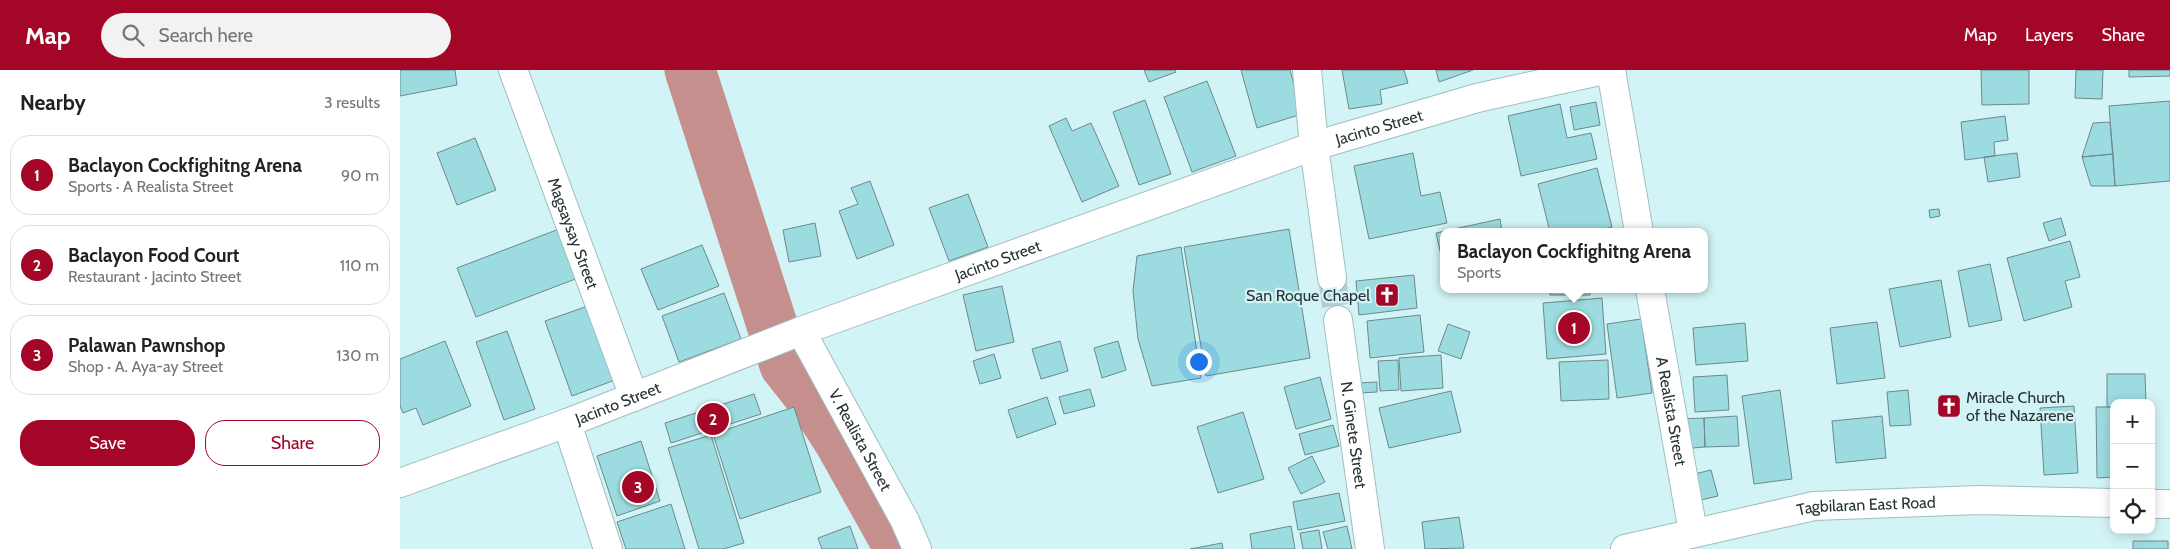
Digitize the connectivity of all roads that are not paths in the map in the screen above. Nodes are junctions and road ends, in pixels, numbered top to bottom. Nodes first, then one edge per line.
1 (513, 70) edge
2 (1307, 70) edge
3 (1604, 70) edge
4 (1611, 70) edge
5 (1314, 146) junction
6 (1638, 228) edge
7 (1332, 278) tunnel mouth
8 (1651, 293) edge
9 (1338, 320) tunnel mouth
10 (794, 334) junction
11 (634, 397) junction
12 (567, 423) junction
13 (400, 483) edge
14 (2110, 503) edge
15 (2155, 504) edge
16 (2170, 504) edge
17 (1693, 532) junction
18 (608, 549) edge
19 (917, 549) edge
20 (1370, 549) edge
21 (1625, 549) edge

1 - 11 street, Magsaysay Street
2 - 5 street
3 - 5 street, Jacinto Street
4 - 6 street
5 - 7 street
5 - 10 street, Jacinto Street
8 - 17 street, A Realista Street
9 - 20 street, N. Ginete Street
10 - 11 street, Jacinto Street
10 - 19 street, V. Realista Street
11 - 12 street, Jacinto Street
12 - 13 street, Jacinto Street
12 - 18 street
14 - 17 street, Tagbilaran East Road
15 - 16 street
17 - 21 street, Tagbilaran East Road

